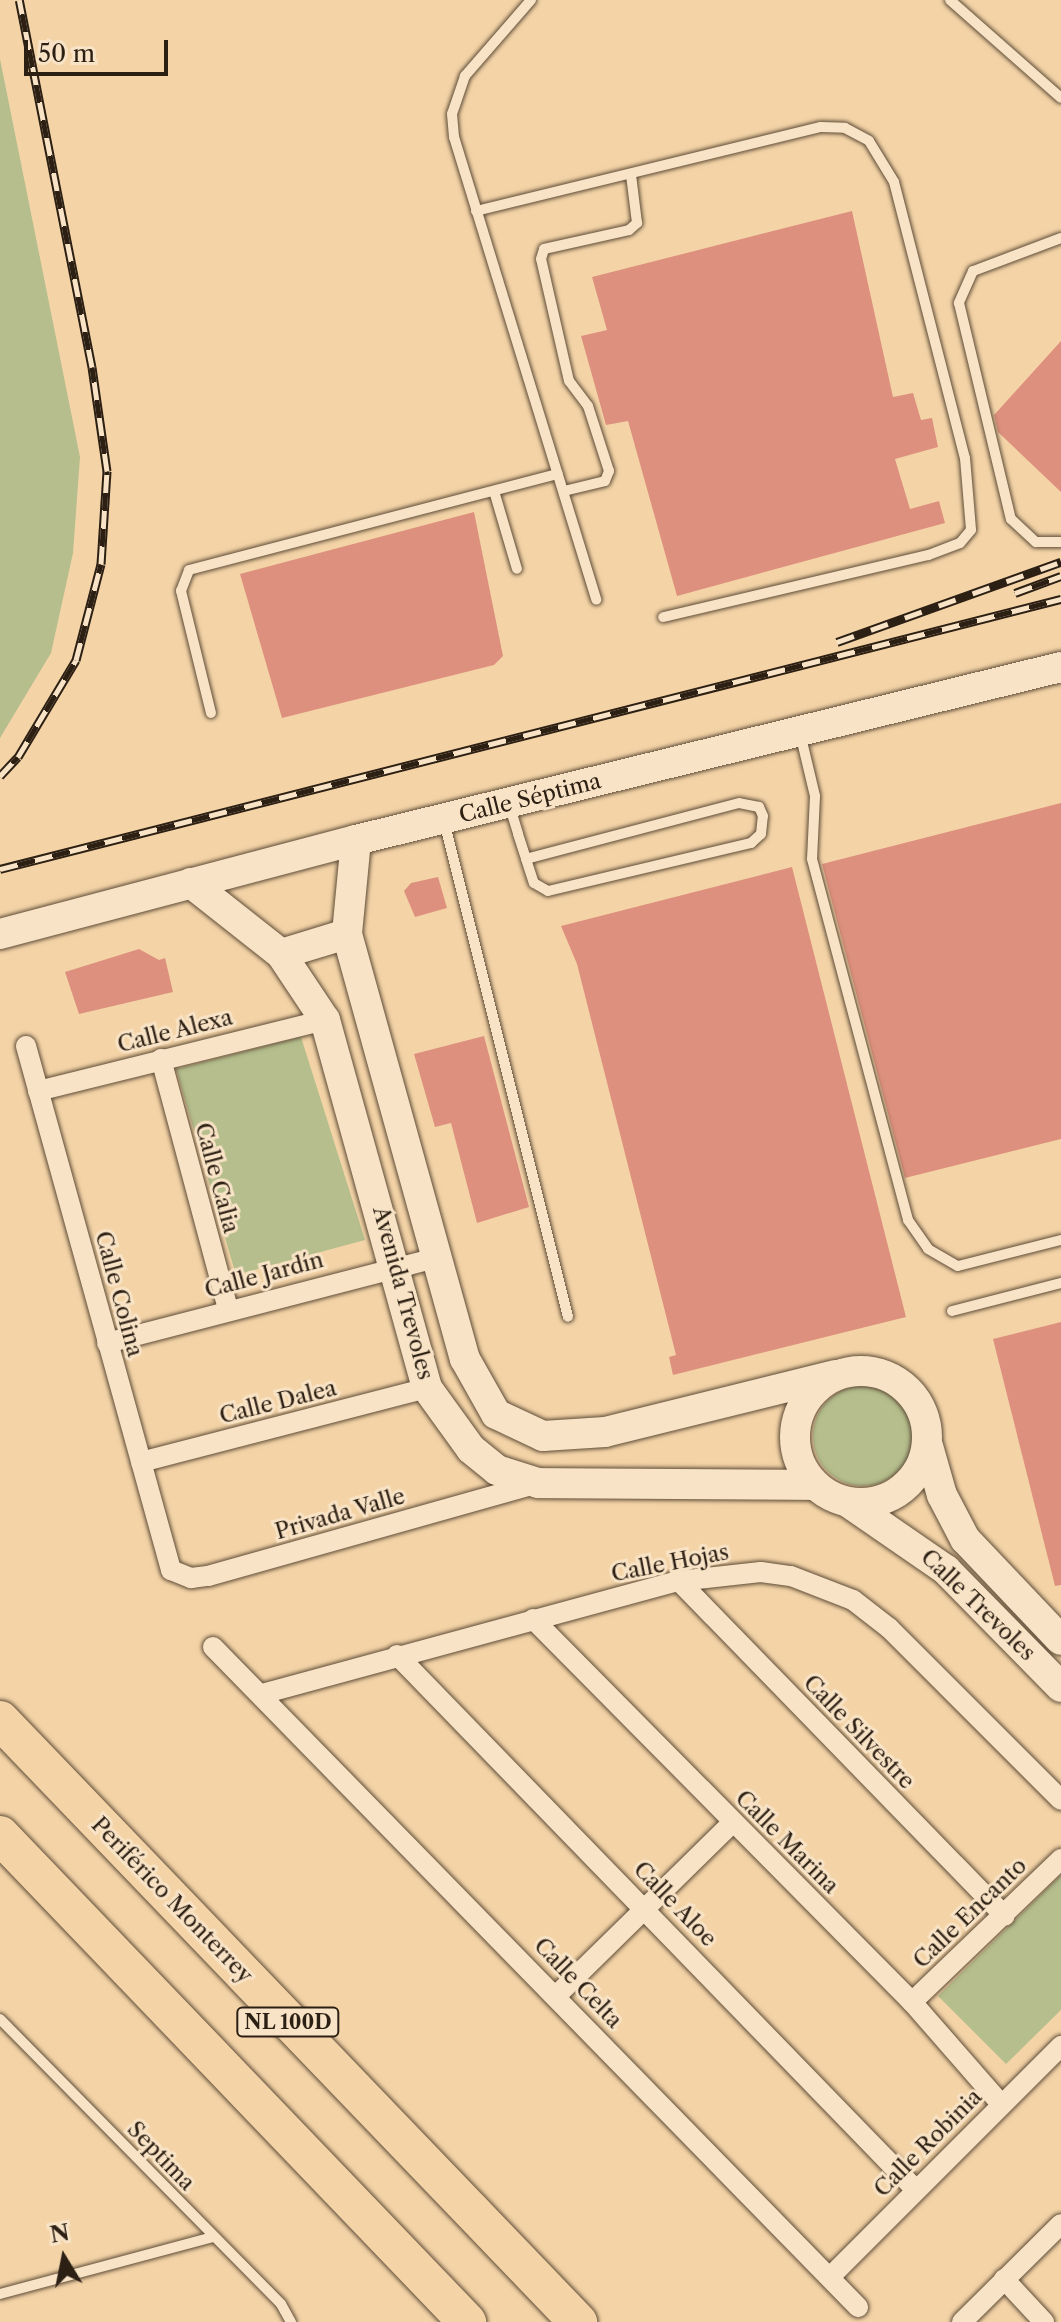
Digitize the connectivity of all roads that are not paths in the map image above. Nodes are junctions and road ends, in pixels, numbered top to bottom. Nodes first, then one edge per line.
1 (531, 0) edge
2 (950, 0) edge
3 (1061, 98) edge
4 (631, 175) junction
5 (476, 211) junction
6 (1061, 238) edge
7 (558, 474) junction
8 (494, 491) junction
9 (564, 491) junction
10 (1061, 542) edge
11 (517, 569) dead end
12 (596, 600) dead end
13 (663, 617) dead end
14 (1061, 667) edge
15 (211, 713) dead end
16 (799, 731) junction
17 (509, 803) junction
18 (444, 819) junction
19 (356, 840) junction
20 (526, 859) junction
21 (191, 883) junction
22 (0, 934) edge
23 (347, 934) junction
24 (281, 954) junction
25 (325, 1020) junction
26 (26, 1046) dead end
27 (161, 1059) junction
28 (38, 1091) junction
29 (1061, 1240) edge
30 (435, 1258) junction
31 (397, 1266) junction
32 (1061, 1283) edge
33 (228, 1309) junction
34 (952, 1311) dead end
35 (568, 1317) dead end
36 (107, 1343) junction
37 (835, 1375) junction
38 (427, 1388) junction
39 (928, 1446) junction
40 (141, 1462) junction
41 (538, 1483) junction
42 (814, 1485) junction
43 (849, 1503) junction
44 (164, 1555) joint
45 (679, 1581) junction
46 (533, 1619) junction
47 (1061, 1640) edge
48 (213, 1647) dead end
49 (397, 1655) junction
50 (1061, 1687) edge
51 (262, 1694) junction
52 (0, 1720) edge
53 (1061, 1800) edge
54 (733, 1822) junction
55 (0, 1835) edge
56 (1061, 1859) edge
57 (648, 1910) junction
58 (1005, 1916) junction
59 (557, 1995) junction
60 (912, 2002) junction
61 (0, 2019) edge
62 (1061, 2046) edge
63 (1001, 2104) junction
64 (915, 2189) junction
65 (1061, 2224) edge
66 (212, 2237) junction
67 (830, 2277) junction
68 (1004, 2279) junction
69 (0, 2294) edge
70 (281, 2304) junction
71 (858, 2307) dead end
72 (291, 2322) edge
73 (301, 2322) edge
74 (467, 2322) edge
75 (578, 2322) edge
76 (962, 2322) edge
77 (1044, 2322) edge

1 - 5 lane
2 - 3 lane
4 - 5 lane
4 - 9 lane
4 - 13 lane
5 - 7 lane
6 - 10 lane
7 - 8 lane
7 - 9 lane
8 - 11 lane
8 - 15 lane
9 - 12 lane
14 - 16 street, Calle Séptima
16 - 17 street, Calle Séptima
16 - 29 lane
17 - 18 street, Calle Séptima
17 - 20 lane
18 - 19 street, Calle Séptima
18 - 35 lane
19 - 21 street, Calle Séptima
19 - 23 street, Avenida Trevoles
20 - 20 lane
21 - 22 street, Calle Séptima
21 - 24 street, Avenida Trevoles
23 - 24 street
23 - 30 street, Avenida Trevoles
24 - 25 street, Avenida Trevoles
25 - 27 street, Calle Alexa
25 - 31 street, Avenida Trevoles
26 - 28 street, Calle Colina
27 - 28 street, Calle Alexa
27 - 33 street, Calle Calia
28 - 36 street, Calle Colina
30 - 31 street, Calle Jardín
30 - 37 street, Avenida Trevoles
31 - 33 street, Calle Jardín
31 - 38 street, Avenida Trevoles
32 - 34 lane
33 - 36 street, Calle Jardín
36 - 40 street, Calle Colina
37 - 39 street
37 - 42 street
38 - 40 street, Calle Dalea
38 - 41 street, Avenida Trevoles
39 - 43 street
39 - 47 street, Calle Trevoles
40 - 44 street, Calle Colina
41 - 42 street, Avenida Trevoles
41 - 44 street, Privada Valle
42 - 43 street
43 - 50 street, Calle Trevoles
45 - 46 street, Calle Hojas
45 - 53 street, Calle Hojas
45 - 58 street, Calle Silvestre
46 - 49 street, Calle Hojas
46 - 54 street, Calle Marina
48 - 51 street, Calle Celta
49 - 51 street, Calle Hojas
49 - 57 street, Calle Aloe
51 - 59 street, Calle Celta
52 - 75 highway, Periférico Monterrey / NL 100D
54 - 57 street
54 - 60 street, Calle Marina
55 - 74 highway, NL 100D
56 - 58 street, Calle Encanto
57 - 59 street
57 - 64 street, Calle Aloe
58 - 60 street, Calle Encanto
59 - 67 street, Calle Celta
60 - 63 street, Calle Marina
61 - 66 lane, Septima
62 - 63 street, Calle Robinia
63 - 64 street, Calle Robinia
64 - 67 street, Calle Robinia
65 - 68 street
66 - 69 lane
66 - 70 lane, Septima
67 - 71 street, Calle Celta
68 - 76 street
68 - 77 street
70 - 72 lane, Septima
70 - 73 lane

